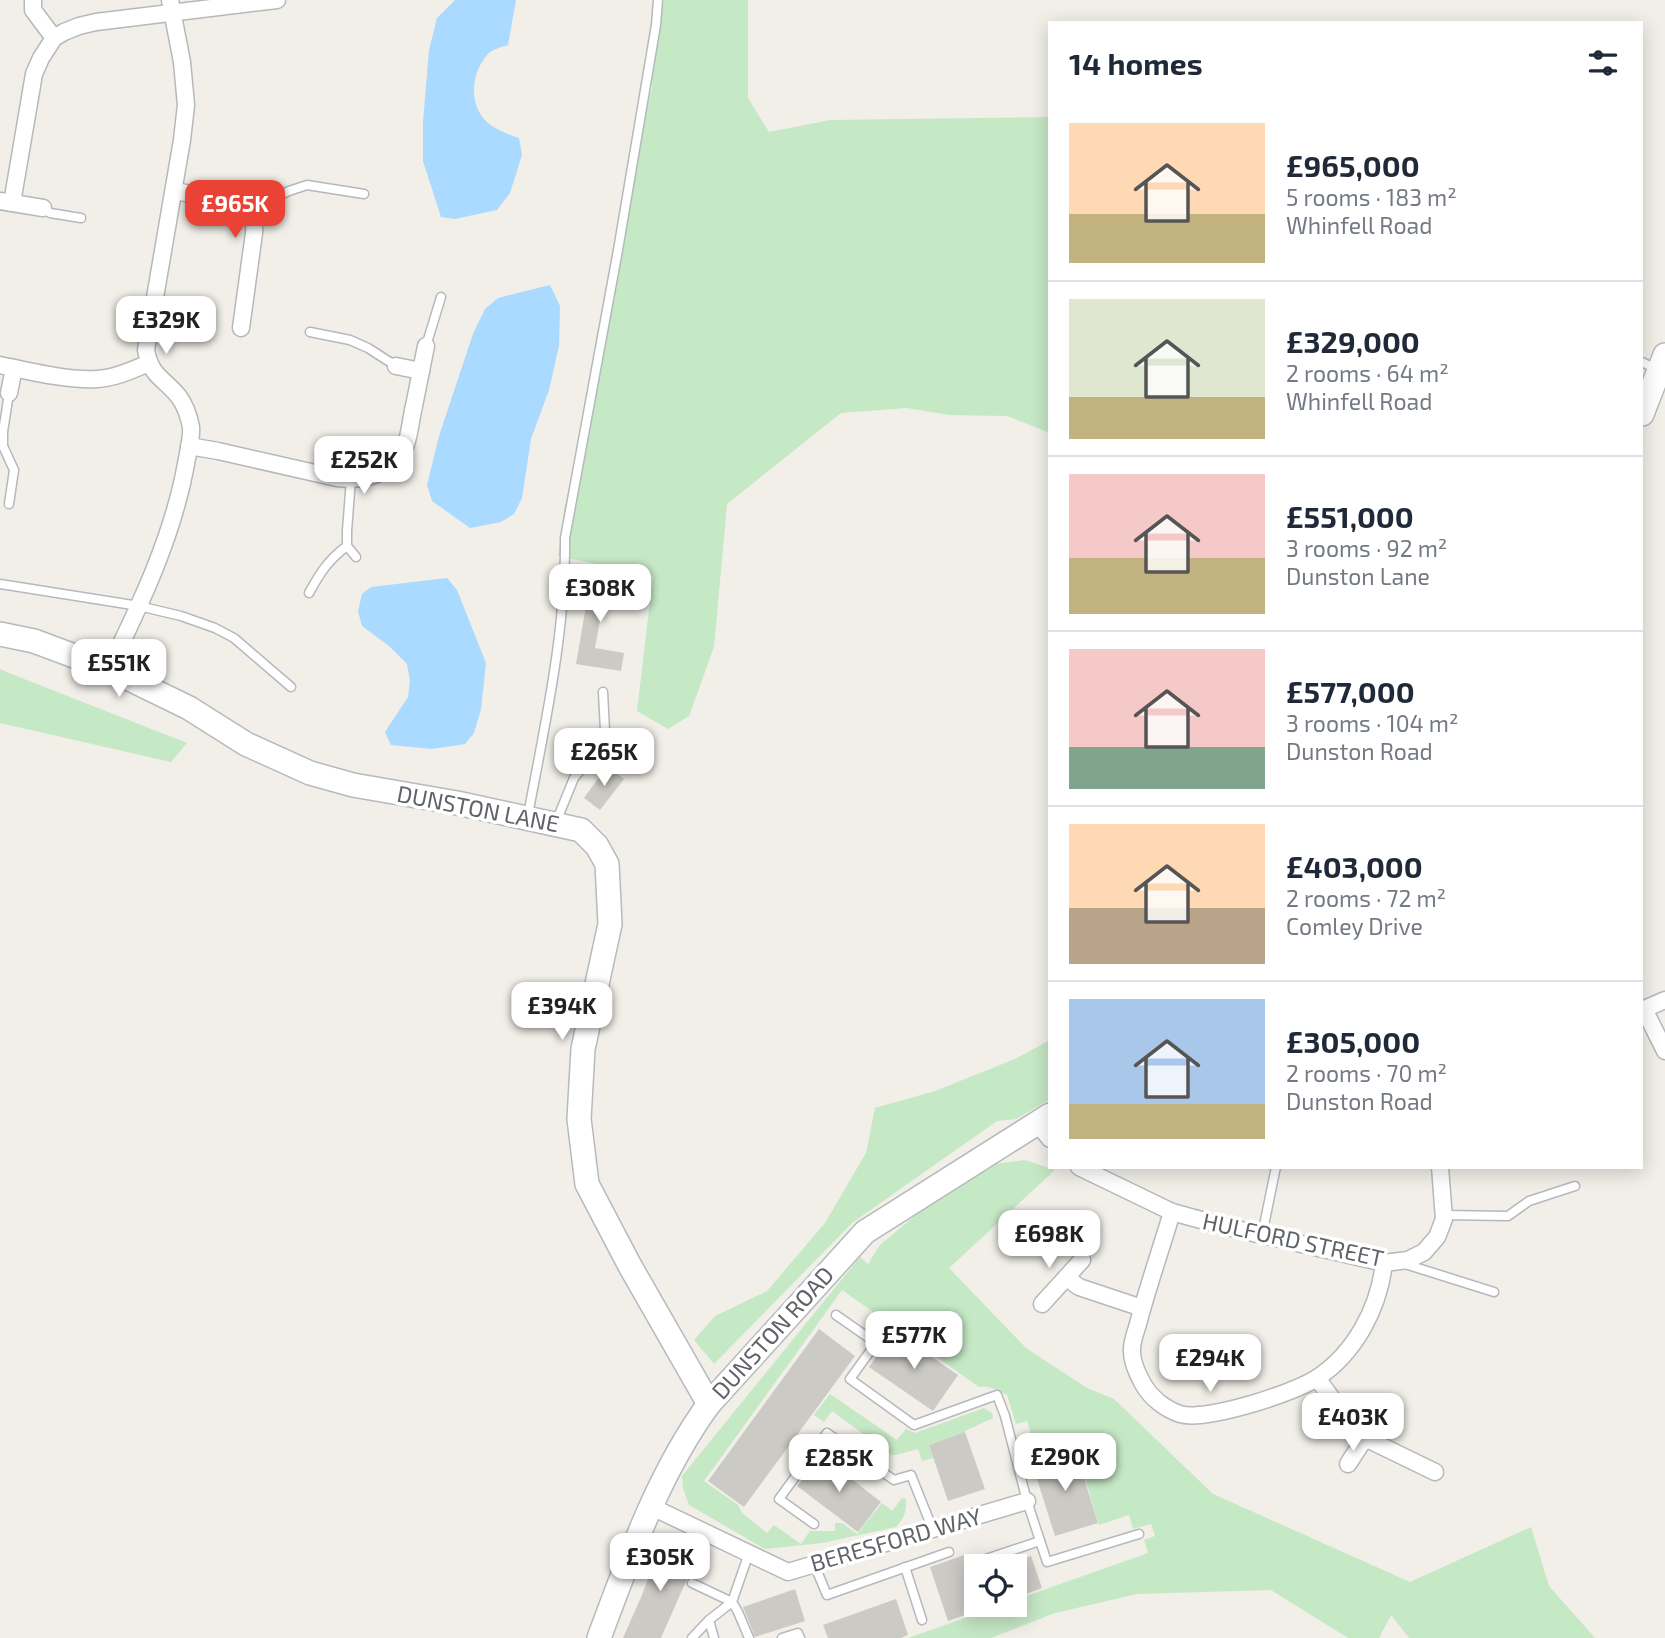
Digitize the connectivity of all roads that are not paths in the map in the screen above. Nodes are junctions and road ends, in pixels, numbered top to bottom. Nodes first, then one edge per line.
1 (33, 0) edge
2 (276, 0) edge
3 (658, 0) edge
4 (171, 7) edge
5 (54, 38) junction
6 (174, 191) junction
7 (364, 194) dead end
8 (6, 202) edge
9 (255, 207) junction
10 (43, 208) joint
11 (81, 218) dead end
12 (441, 297) dead end
13 (241, 328) dead end
14 (310, 332) dead end
15 (426, 346) joint
16 (1655, 362) edge
17 (149, 363) junction
18 (396, 366) joint
19 (7, 367) edge
20 (421, 371) junction
21 (9, 393) joint
22 (1643, 410) edge
23 (189, 446) junction
24 (351, 479) junction
25 (9, 504) dead end
26 (348, 547) junction
27 (356, 557) dead end
28 (0, 584) edge
29 (309, 593) dead end
30 (139, 606) junction
31 (0, 634) edge
32 (109, 669) junction
33 (292, 687) dead end
34 (603, 692) dead end
35 (527, 818) junction
36 (555, 824) junction
37 (1665, 1000) edge
38 (1643, 1010) edge
39 (1665, 1051) edge
40 (1046, 1126) edge
41 (1083, 1169) edge
42 (1276, 1169) edge
43 (1440, 1169) edge
44 (1575, 1186) dead end
45 (1172, 1212) junction
46 (1444, 1214) junction
47 (1262, 1236) junction
48 (1082, 1260) dead end
49 (1390, 1262) junction
50 (1067, 1278) junction
51 (1494, 1292) dead end
52 (1042, 1304) dead end
53 (1142, 1308) junction
54 (836, 1315) dead end
55 (1317, 1378) junction
56 (709, 1405) junction
57 (1365, 1438) junction
58 (1348, 1464) dead end
59 (1435, 1472) dead end
60 (1027, 1501) junction
61 (652, 1507) junction
62 (814, 1524) dead end
63 (933, 1530) junction
64 (1139, 1534) dead end
65 (1040, 1541) junction
66 (949, 1552) dead end
67 (749, 1553) junction
68 (1001, 1554) edge
69 (814, 1564) junction
70 (905, 1567) junction
71 (692, 1583) dead end
72 (732, 1602) junction
73 (709, 1620) junction
74 (922, 1620) dead end
75 (599, 1638) edge
76 (692, 1638) edge
77 (714, 1638) edge
78 (749, 1638) edge
79 (782, 1638) edge
80 (800, 1638) edge

1 - 5 street
2 - 4 street
3 - 35 lane
4 - 5 street
4 - 6 street
5 - 8 street
6 - 9 street
6 - 17 street
7 - 9 lane
8 - 10 street
9 - 13 street
10 - 11 lane
12 - 15 lane
14 - 18 lane
15 - 20 street
16 - 22 street
17 - 19 street
17 - 23 street
18 - 20 street
19 - 21 street
20 - 24 street
21 - 25 lane
23 - 24 street
23 - 30 street
24 - 26 lane
26 - 27 lane
26 - 29 lane
28 - 30 lane
30 - 32 street
30 - 33 lane
31 - 32 street, DUNSTON LANE
32 - 35 street, DUNSTON LANE
34 - 36 lane
35 - 36 street, DUNSTON LANE
36 - 56 street, DUNSTON LANE
37 - 38 street
38 - 39 street
40 - 56 street, DUNSTON ROAD
41 - 45 street, HULFORD STREET
42 - 47 lane
43 - 46 street, HULFORD STREET
44 - 46 lane
45 - 47 street, HULFORD STREET
45 - 53 street
46 - 49 street, HULFORD STREET
47 - 49 street, HULFORD STREET
48 - 50 street
49 - 51 lane
49 - 55 street
50 - 52 street
50 - 53 street
53 - 55 street
54 - 60 lane
55 - 57 street
56 - 61 street, DUNSTON ROAD
57 - 58 street
57 - 59 street
60 - 63 street, BERESFORD WAY
60 - 65 lane
61 - 67 street, BERESFORD WAY
61 - 75 street, DUNSTON ROAD
62 - 63 lane
63 - 69 street, BERESFORD WAY
64 - 65 lane
65 - 68 lane
66 - 70 lane
67 - 69 street, BERESFORD WAY
67 - 72 lane
69 - 70 lane
70 - 74 lane
71 - 72 lane
72 - 73 lane
72 - 78 lane
73 - 76 lane
73 - 77 lane
79 - 80 lane

